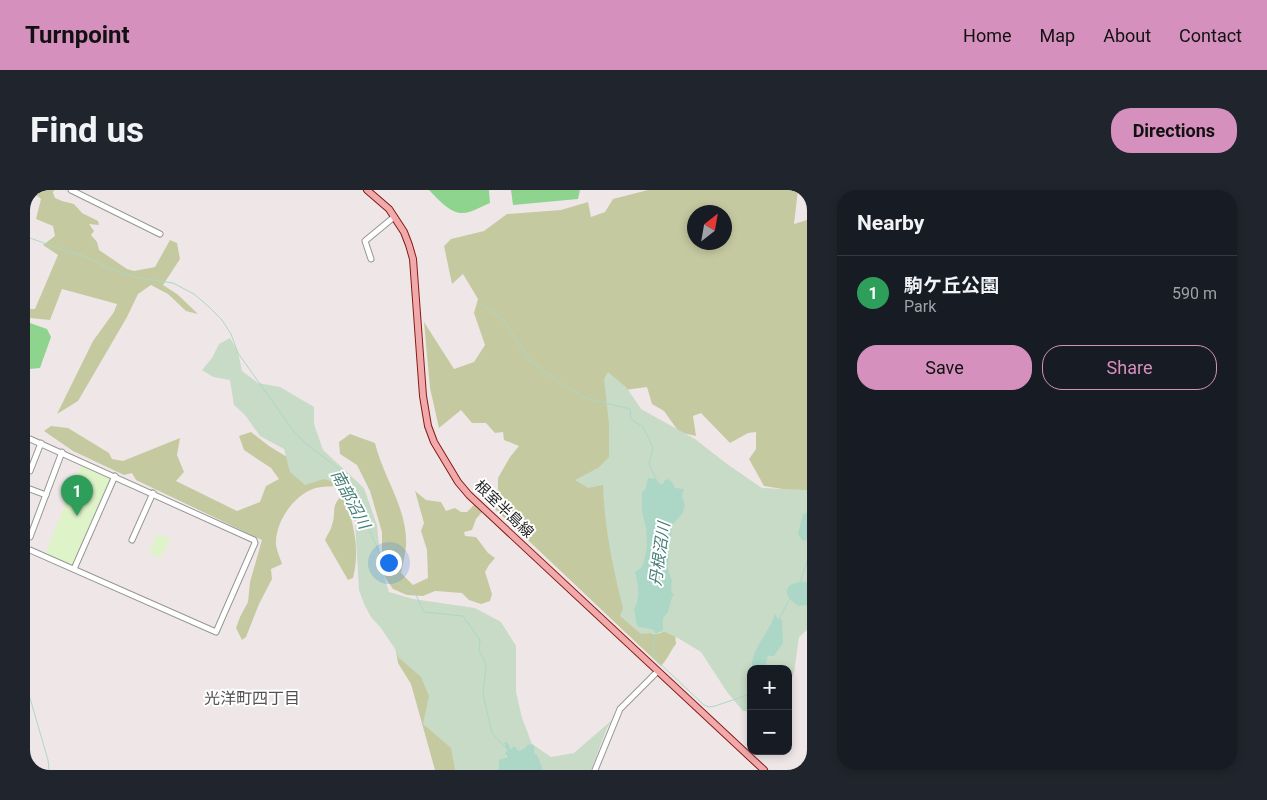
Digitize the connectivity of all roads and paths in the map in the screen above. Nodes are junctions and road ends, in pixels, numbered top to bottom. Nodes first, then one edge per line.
1 (71, 190) edge
2 (367, 190) edge
3 (394, 217) junction
4 (160, 234) dead end
5 (371, 259) dead end
6 (30, 438) edge
7 (41, 443) junction
8 (62, 452) junction
9 (30, 471) edge
10 (115, 476) junction
11 (30, 489) edge
12 (153, 493) junction
13 (46, 495) junction
14 (30, 537) edge
15 (132, 540) dead end
16 (30, 550) edge
17 (74, 569) junction
18 (658, 671) junction
19 (595, 770) edge
20 (764, 770) edge

1 - 4 street
2 - 3 main road, 根室半島線
3 - 5 street
3 - 18 main road, 根室半島線
6 - 7 street
7 - 8 street
7 - 9 street
8 - 10 street
8 - 13 street
10 - 12 street
10 - 17 street
11 - 13 street
12 - 15 street
12 - 17 street
13 - 14 street
16 - 17 street
18 - 19 street
18 - 20 main road, 根室半島線

